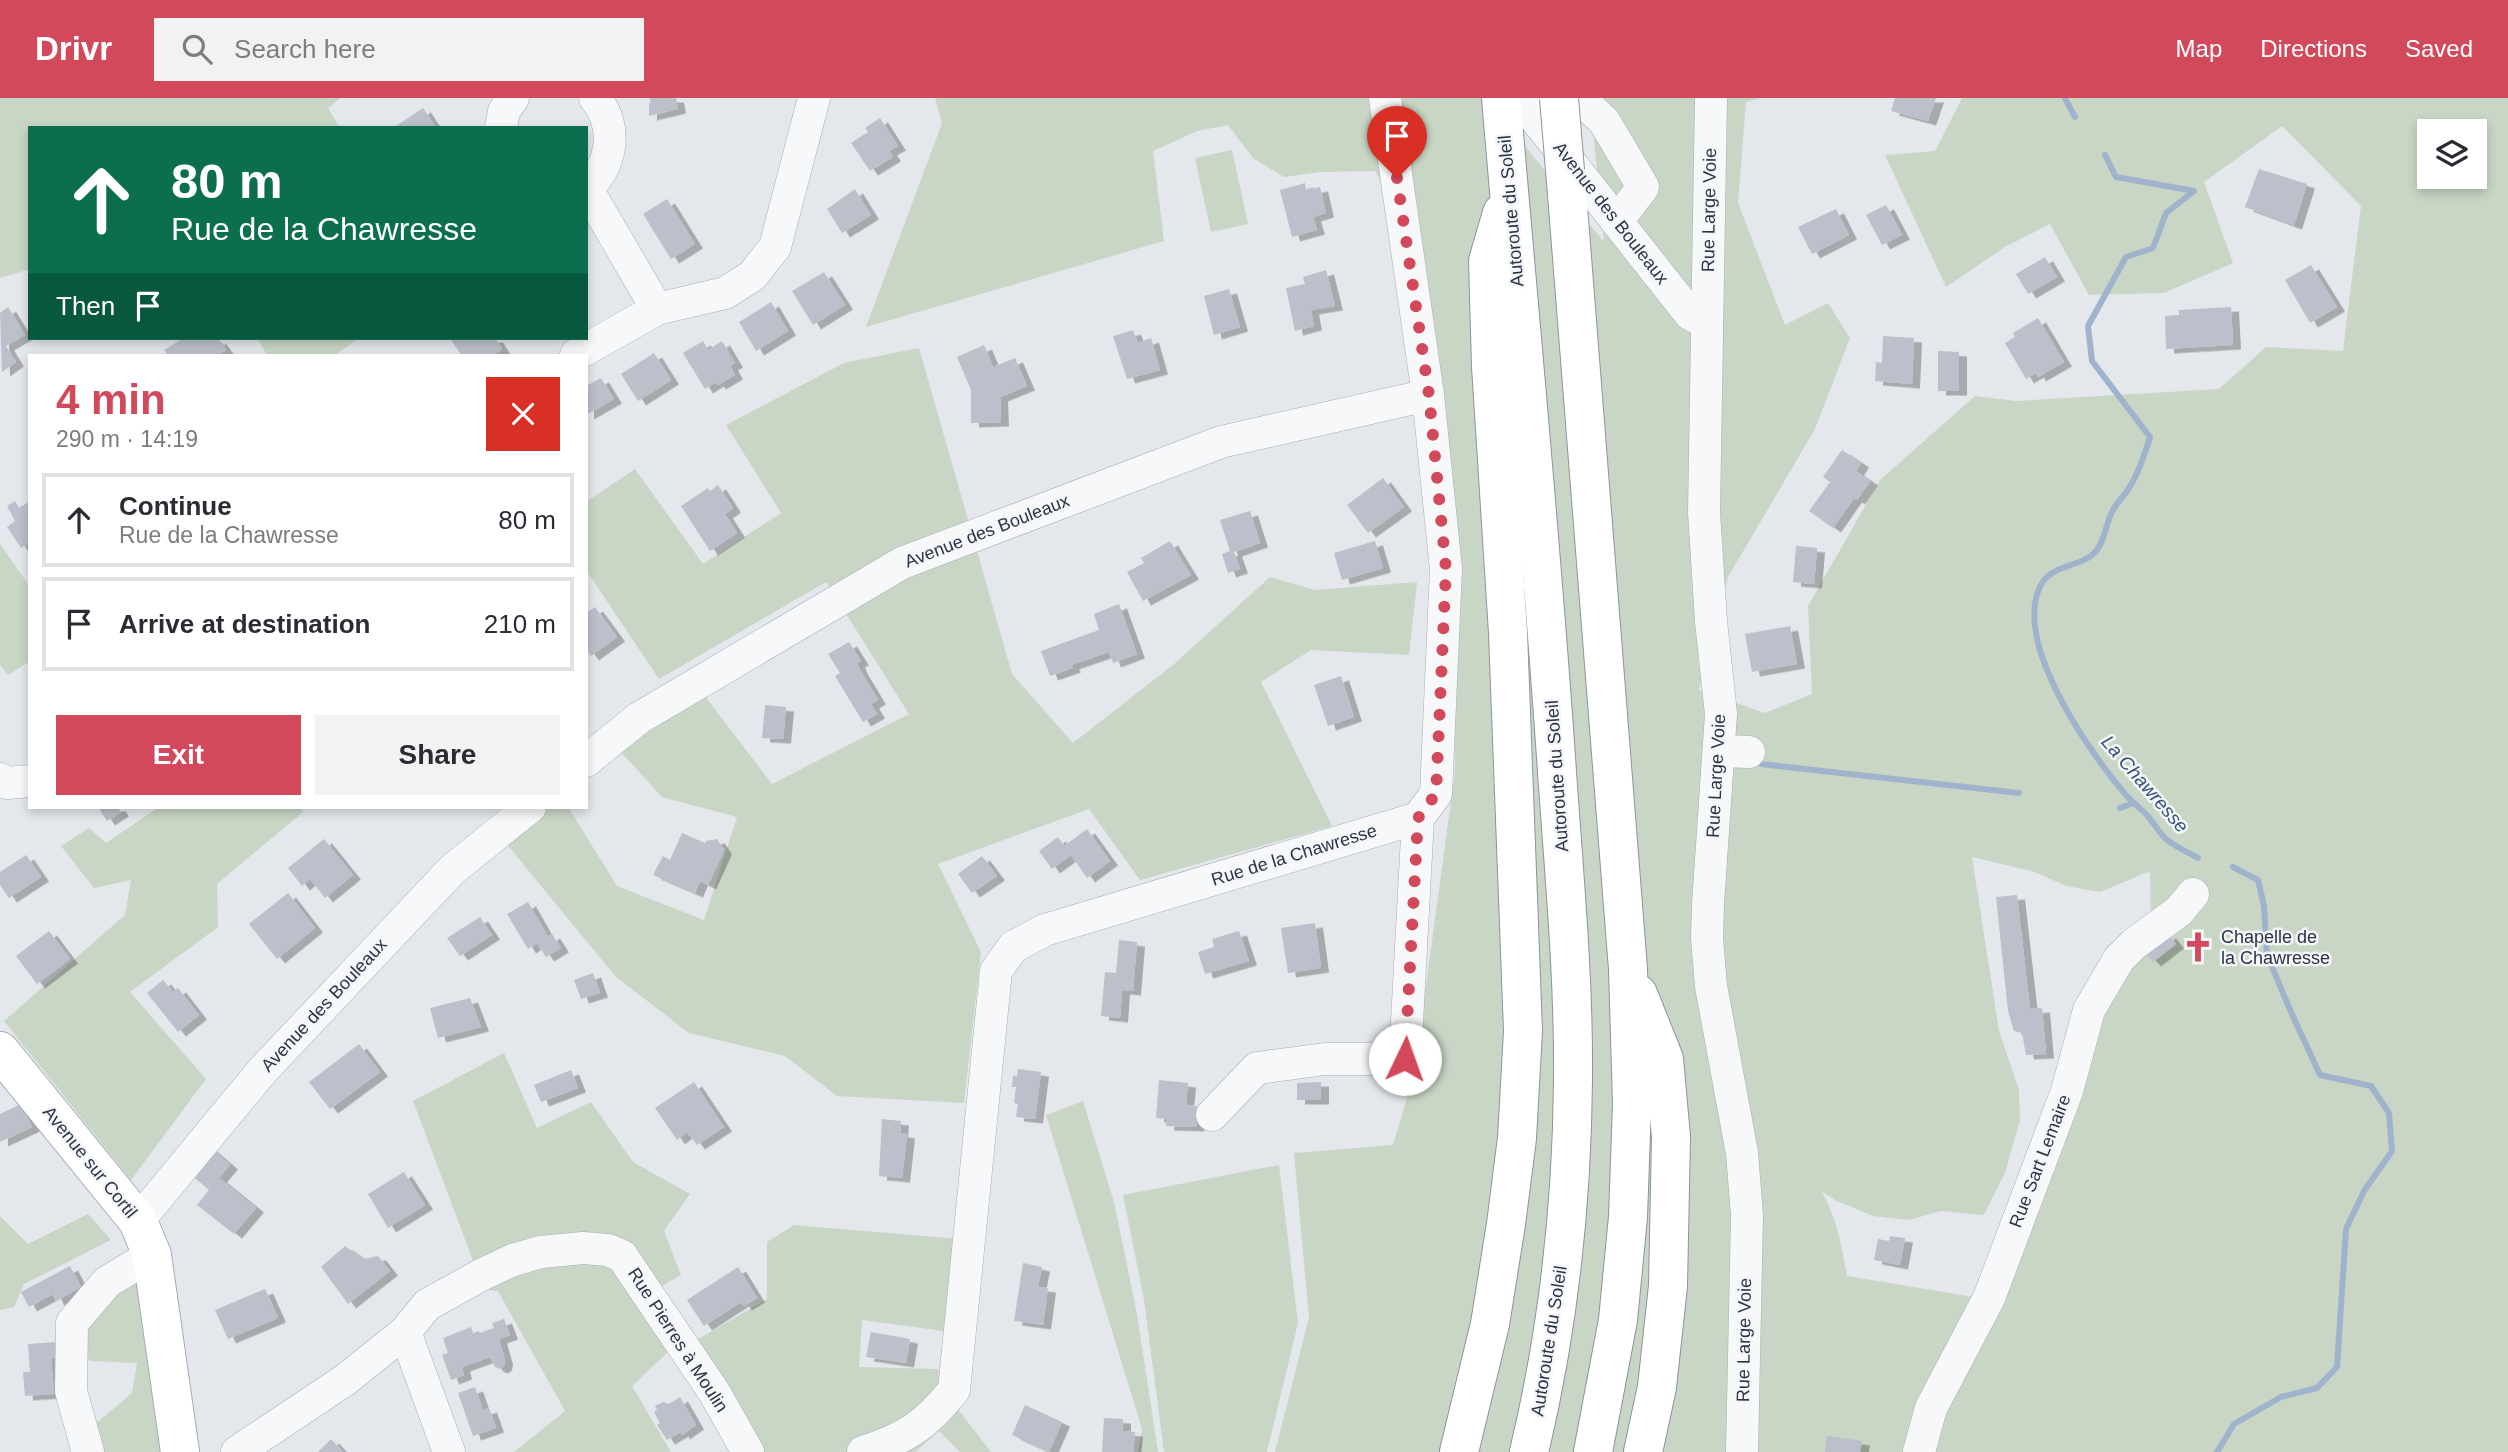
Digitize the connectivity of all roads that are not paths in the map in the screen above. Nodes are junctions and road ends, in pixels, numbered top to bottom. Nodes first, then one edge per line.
1 (513, 98) edge
2 (595, 98) edge
3 (814, 98) edge
4 (1385, 98) edge
5 (1559, 98) edge
6 (1579, 98) edge
7 (1711, 98) edge
8 (1508, 104) edge
9 (500, 126) edge
10 (1509, 187) junction
11 (588, 188) edge
12 (588, 191) edge
13 (1618, 220) junction
14 (657, 309) junction
15 (1707, 323) junction
16 (578, 354) edge
17 (1429, 395) junction
18 (588, 759) edge
19 (0, 779) edge
20 (28, 781) edge
21 (528, 809) edge
22 (1418, 818) junction
23 (2193, 894) dead end
24 (1628, 969) junction
25 (0, 1051) edge
26 (1212, 1115) dead end
27 (145, 1238) junction
28 (405, 1332) junction
29 (88, 1452) edge
30 (180, 1452) edge
31 (237, 1452) edge
32 (449, 1452) edge
33 (748, 1452) edge
34 (863, 1452) edge
35 (1459, 1452) edge
36 (1529, 1452) edge
37 (1593, 1452) edge
38 (1643, 1452) edge
39 (1742, 1452) edge
40 (1919, 1452) edge

1 - 9 street
2 - 11 street
3 - 14 street
4 - 17 street
5 - 24 main road, bridge
6 - 13 street
7 - 15 street, Rue Large Voie
8 - 10 main road, Autoroute du Soleil
8 - 13 street, Avenue des Bouleaux
10 - 35 main road
10 - 36 main road, Autoroute du Soleil
12 - 14 street
13 - 15 street, Avenue des Bouleaux
14 - 16 street
15 - 39 street, Rue Large Voie
17 - 18 street, Avenue des Bouleaux
17 - 22 street
19 - 20 street
21 - 27 street, Avenue des Bouleaux
22 - 26 street
22 - 34 street, Rue de la Chawresse
23 - 40 street, Rue Sart Lemaire
24 - 37 main road
24 - 38 main road
25 - 27 main road, Avenue sur Cortil
27 - 29 street, Avenue des Bouleaux
27 - 30 main road
28 - 31 street, Rue Pierres à Moulin
28 - 32 street
28 - 33 street, Rue Pierres à Moulin

